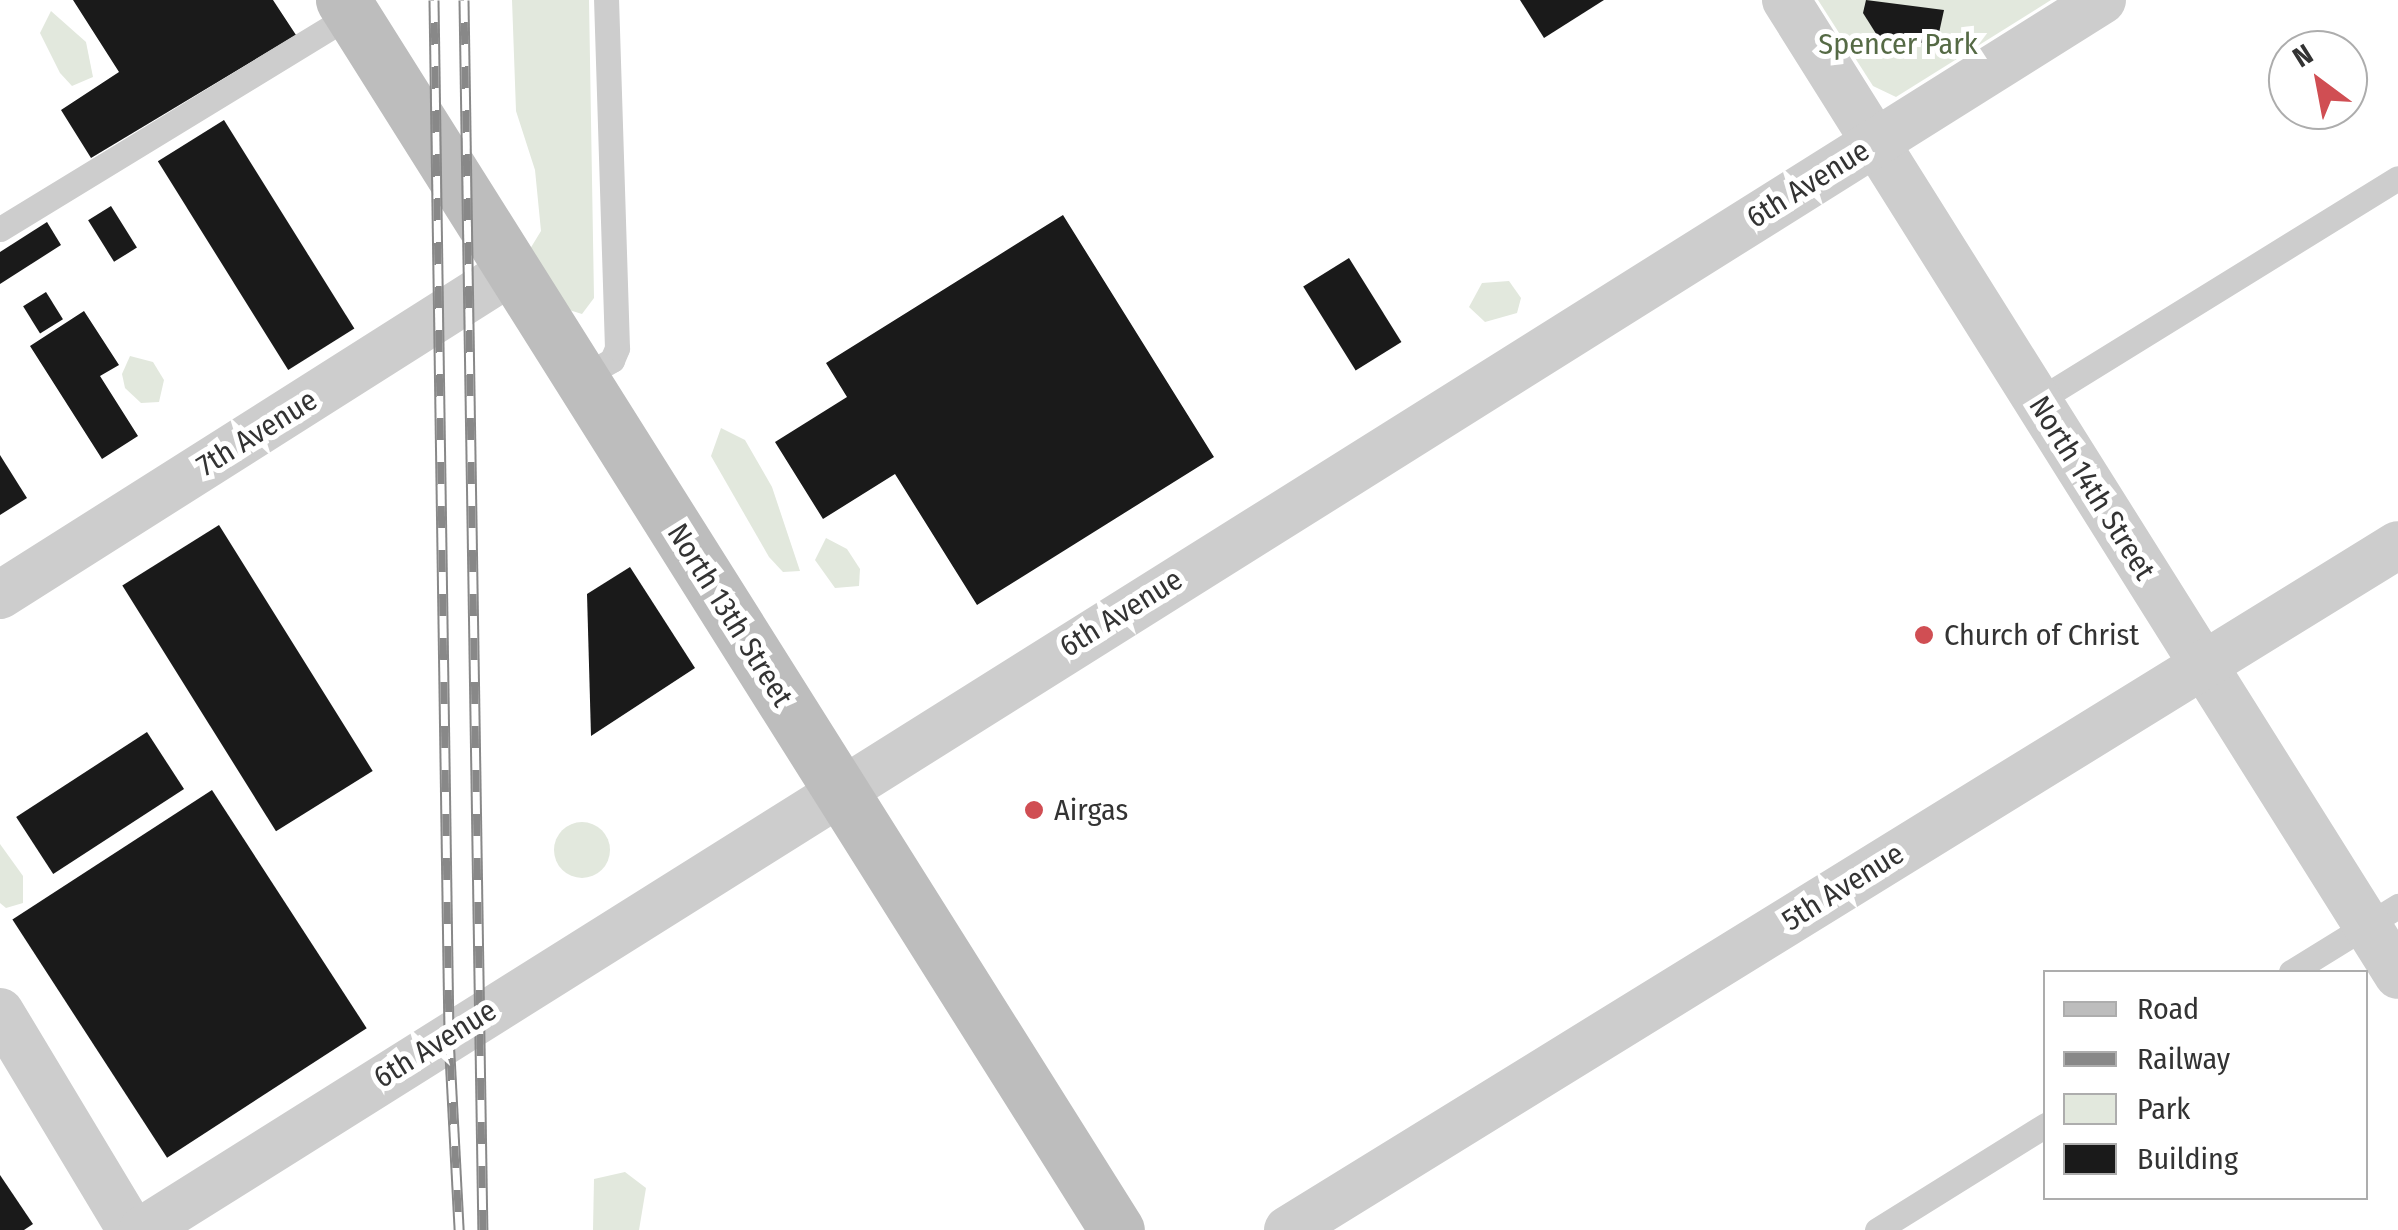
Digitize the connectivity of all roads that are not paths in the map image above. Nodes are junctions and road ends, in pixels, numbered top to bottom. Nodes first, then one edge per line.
1 (606, 0) edge
2 (1786, 0) edge
3 (2102, 0) edge
4 (347, 7) edge
5 (1875, 142) junction
6 (2398, 178) edge
7 (0, 229) edge
8 (513, 270) junction
9 (581, 378) junction
10 (2037, 400) junction
11 (2398, 545) edge
12 (0, 594) edge
13 (2203, 665) junction
14 (840, 789) junction
15 (2382, 916) edge
16 (2294, 970) edge
17 (2398, 975) edge
18 (0, 1012) edge
19 (2043, 1127) edge
20 (131, 1230) edge
21 (142, 1230) edge
22 (1117, 1230) edge
23 (1288, 1230) edge
24 (1877, 1230) edge

1 - 9 lane
2 - 5 street, North 14th Street
3 - 5 street, 6th Avenue
4 - 7 lane
4 - 8 main road, North 13th Street
5 - 10 street, North 14th Street
5 - 14 street, 6th Avenue
6 - 10 lane
8 - 9 main road, North 13th Street
8 - 12 street, 7th Avenue
9 - 14 main road, North 13th Street
10 - 13 street, North 14th Street
11 - 13 street, 5th Avenue
13 - 15 street, North 14th Street
13 - 23 street, 5th Avenue
14 - 21 street, 6th Avenue
14 - 22 main road, North 13th Street
15 - 16 lane
15 - 17 street, North 14th Street
18 - 20 street
19 - 24 lane

